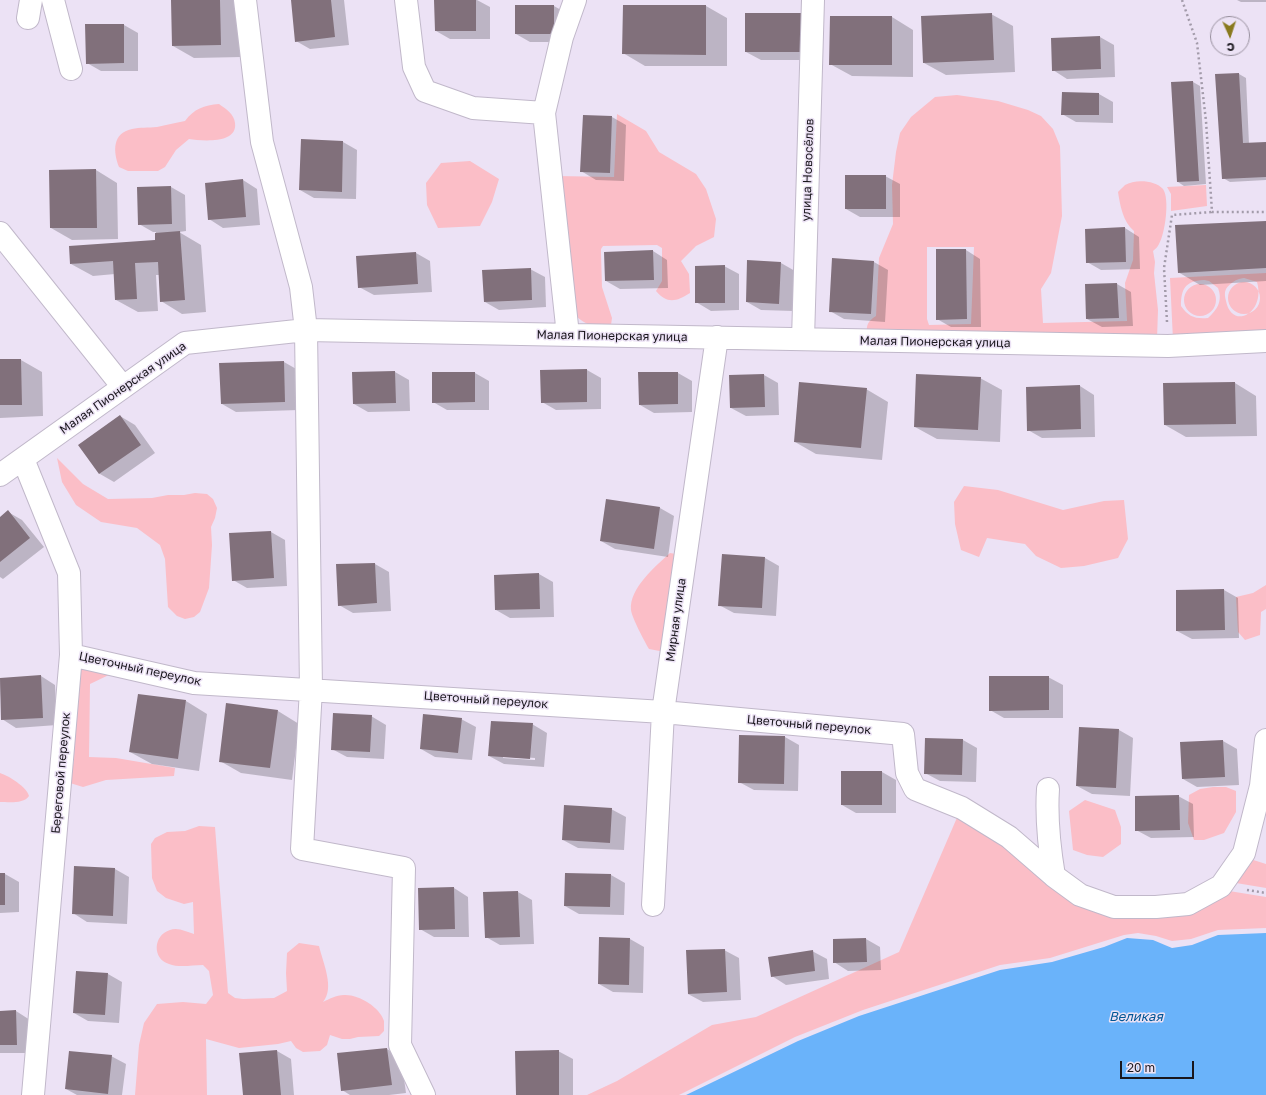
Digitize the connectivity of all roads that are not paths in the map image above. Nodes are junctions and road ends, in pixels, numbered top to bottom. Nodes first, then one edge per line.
1 (53, 0) edge
2 (245, 0) edge
3 (406, 0) edge
4 (576, 0) edge
5 (813, 0) edge
6 (71, 69) dead end
7 (544, 113) junction
8 (0, 233) edge
9 (306, 330) junction
10 (568, 335) junction
11 (717, 337) junction
12 (803, 339) junction
13 (1266, 341) edge
14 (123, 387) junction
15 (23, 458) junction
16 (0, 475) edge
17 (71, 655) junction
18 (311, 689) junction
19 (663, 712) junction
20 (1266, 740) edge
21 (1048, 789) dead end
22 (1054, 876) junction
23 (653, 905) dead end
24 (33, 1095) edge
25 (424, 1095) edge

1 - 6 street
2 - 9 street
3 - 7 street
4 - 7 street
5 - 12 street, улица Новосёлов
7 - 10 street
8 - 14 street
9 - 10 street, Малая Пионерская улица
9 - 14 street, Малая Пионерская улица
9 - 18 street
10 - 11 street, Малая Пионерская улица
11 - 12 street, Малая Пионерская улица
11 - 19 street, Мирная улица
12 - 13 street, Малая Пионерская улица
14 - 15 street, Малая Пионерская улица
15 - 16 street, Малая Пионерская улица
15 - 17 street, Береговой переулок
17 - 18 street, Цветочный переулок
17 - 24 street, Береговой переулок
18 - 19 street, Цветочный переулок
18 - 25 street
19 - 22 street, Цветочный переулок
19 - 23 street, Мирная улица
20 - 22 street
21 - 22 street

